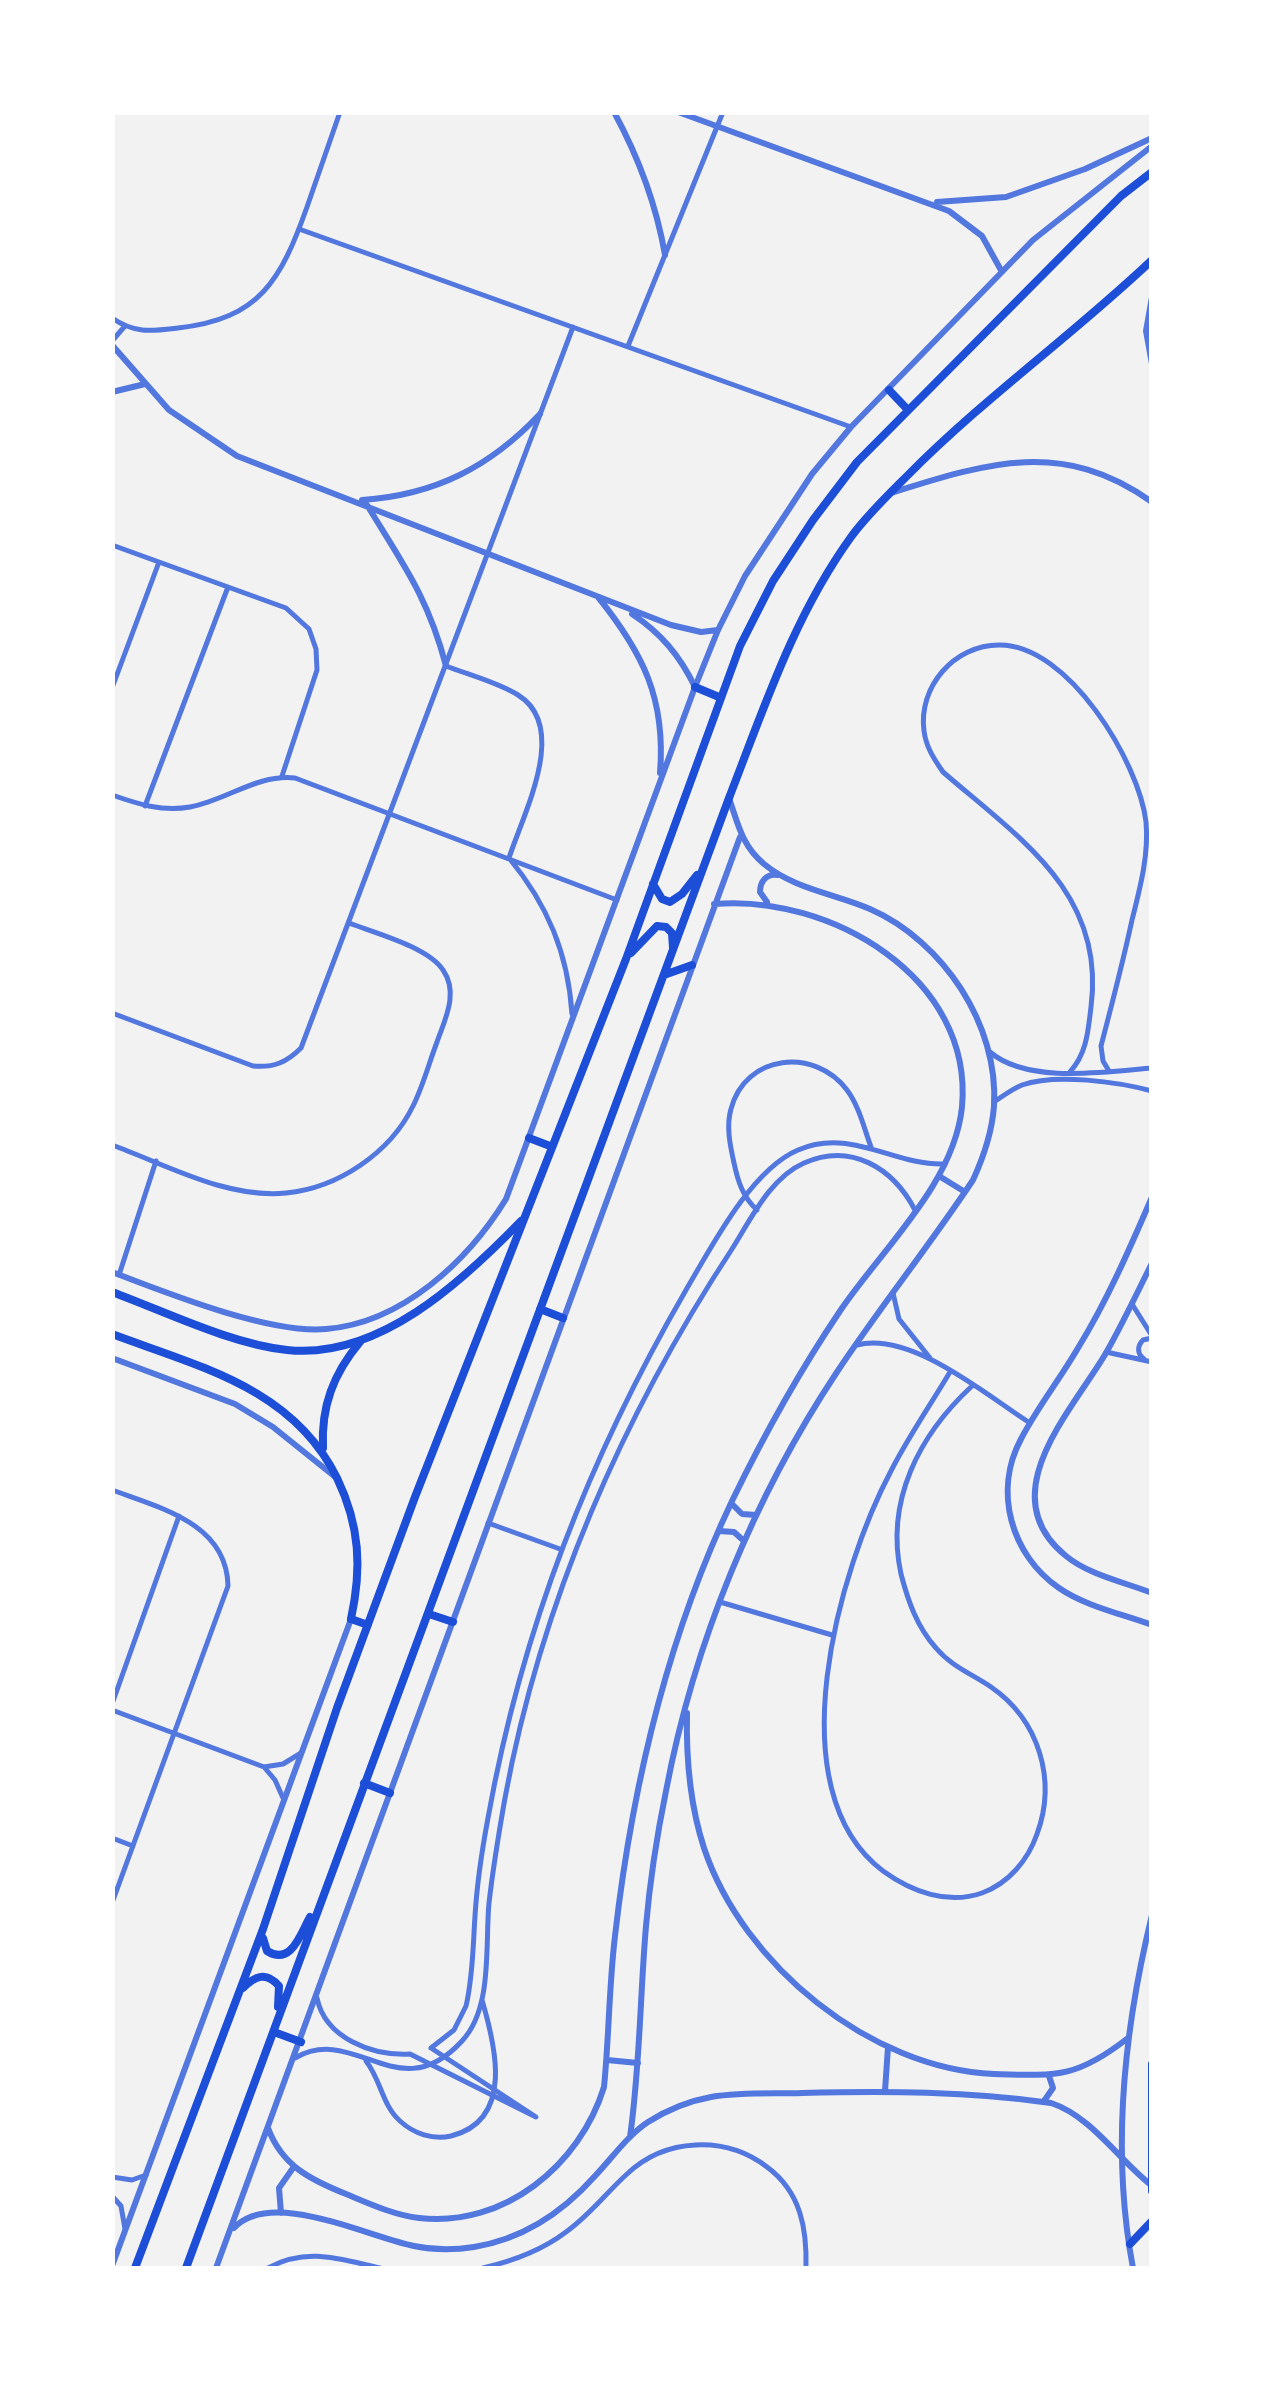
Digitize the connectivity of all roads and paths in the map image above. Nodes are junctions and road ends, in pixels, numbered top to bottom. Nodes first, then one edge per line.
1 (340, 112) edge
2 (614, 112) edge
3 (678, 112) edge
4 (723, 112) edge
5 (717, 127) junction
6 (1152, 142) edge
7 (1152, 172) edge
8 (930, 202) junction
9 (299, 229) junction
10 (666, 254) junction
11 (1152, 260) edge
12 (1002, 272) junction
13 (1152, 296) edge
14 (112, 318) edge
15 (125, 326) junction
16 (572, 327) junction
17 (112, 343) edge
18 (628, 347) junction
19 (1152, 364) edge
20 (146, 384) junction
21 (889, 390) junction
22 (112, 392) edge
23 (908, 410) junction
24 (540, 414) junction
25 (851, 427) junction
26 (890, 493) junction
27 (356, 500) junction
28 (1152, 502) edge
29 (366, 504) junction
30 (112, 545) edge
31 (489, 553) junction
32 (159, 562) junction
33 (228, 587) junction
34 (598, 596) junction
35 (623, 608) junction
36 (718, 630) junction
37 (446, 666) junction
38 (695, 687) junction
39 (112, 688) edge
40 (720, 697) junction
41 (282, 776) junction
42 (659, 784) junction
43 (112, 795) edge
44 (730, 798) junction
45 (145, 806) junction
46 (391, 813) junction
47 (740, 836) junction
48 (509, 858) junction
49 (704, 866) junction
50 (780, 875) junction
51 (652, 884) junction
52 (617, 900) junction
53 (769, 903) junction
54 (714, 904) junction
55 (349, 923) junction
56 (673, 952) junction
57 (626, 959) junction
58 (692, 964) junction
59 (664, 975) junction
60 (112, 1012) edge
61 (572, 1020) junction
62 (986, 1049) junction
63 (1152, 1068) edge
64 (1110, 1070) junction
65 (1070, 1072) junction
66 (1152, 1092) edge
67 (994, 1102) junction
68 (528, 1138) junction
69 (112, 1145) edge
70 (550, 1146) junction
71 (871, 1147) junction
72 (156, 1161) junction
73 (945, 1164) junction
74 (939, 1176) junction
75 (965, 1192) junction
76 (1152, 1197) edge
77 (745, 1199) junction
78 (757, 1210) junction
79 (915, 1210) junction
80 (521, 1221) junction
81 (1152, 1263) edge
82 (116, 1274) edge
83 (112, 1292) edge
84 (893, 1294) junction
85 (1132, 1304) junction
86 (540, 1308) junction
87 (563, 1318) junction
88 (112, 1334) edge
89 (1152, 1337) edge
90 (360, 1342) junction
91 (857, 1344) junction
92 (1106, 1352) junction
93 (112, 1358) edge
94 (932, 1360) junction
95 (1148, 1361) edge
96 (950, 1372) junction
97 (972, 1386) junction
98 (1030, 1423) junction
99 (323, 1449) junction
100 (337, 1478) junction
101 (112, 1490) edge
102 (731, 1503) junction
103 (179, 1516) junction
104 (756, 1516) junction
105 (488, 1523) junction
106 (719, 1532) junction
107 (744, 1542) junction
108 (560, 1549) junction
109 (1152, 1593) edge
110 (720, 1602) junction
111 (429, 1614) junction
112 (351, 1619) junction
113 (454, 1622) junction
114 (1152, 1625) edge
115 (368, 1626) junction
116 (833, 1635) junction
117 (529, 1646) junction
118 (542, 1649) junction
119 (688, 1702) junction
120 (112, 1707) edge
121 (175, 1734) junction
122 (305, 1748) junction
123 (264, 1767) junction
124 (364, 1783) junction
125 (390, 1793) junction
126 (284, 1804) junction
127 (112, 1838) edge
128 (133, 1846) junction
129 (323, 1895) junction
130 (476, 1900) junction
131 (490, 1901) junction
132 (112, 1902) edge
133 (1152, 1914) edge
134 (263, 1928) junction
135 (240, 1990) junction
136 (318, 1998) junction
137 (482, 1998) junction
138 (274, 2032) junction
139 (342, 2037) junction
140 (1128, 2038) junction
141 (300, 2042) junction
142 (888, 2047) junction
143 (337, 2048) junction
144 (295, 2058) junction
145 (364, 2058) junction
146 (607, 2060) junction
147 (638, 2063) junction
148 (1152, 2064) edge
149 (1049, 2076) junction
150 (885, 2091) junction
151 (1042, 2102) junction
152 (268, 2128) junction
153 (630, 2137) junction
154 (1123, 2163) junction
155 (293, 2168) junction
156 (146, 2175) junction
157 (112, 2177) edge
158 (1151, 2188) edge
159 (112, 2196) edge
160 (281, 2213) junction
161 (1152, 2221) edge
162 (125, 2231) junction
163 (228, 2238) junction
164 (1130, 2244) junction
165 (112, 2266) edge
166 (135, 2268) edge
167 (186, 2268) edge
168 (216, 2268) edge
169 (268, 2268) edge
170 (380, 2268) edge
171 (483, 2268) edge
172 (806, 2268) edge
173 (1133, 2268) edge

1 - 9 street
2 - 10 street
3 - 5 street
4 - 5 street
5 - 8 street
5 - 10 street
6 - 8 street
6 - 12 street
7 - 23 main road
8 - 12 street
9 - 15 street
9 - 16 street
10 - 18 street
11 - 26 main road
12 - 21 street
13 - 19 street
14 - 15 street
15 - 17 street
16 - 18 street
16 - 24 street
17 - 20 street
18 - 25 street
20 - 22 street
20 - 27 street
21 - 23 main road
21 - 25 street
23 - 40 main road
24 - 27 street
24 - 31 street
25 - 36 street
26 - 28 street
26 - 44 main road
27 - 29 street
29 - 31 street
29 - 37 street
30 - 32 street
31 - 34 street
31 - 37 street
32 - 33 street
32 - 39 street
33 - 41 street
33 - 45 street
34 - 35 street
34 - 42 street
35 - 36 street
35 - 38 street
36 - 38 street
37 - 46 street
37 - 48 street
38 - 40 main road
38 - 42 street
40 - 51 main road
41 - 45 street
41 - 46 street
42 - 52 street
43 - 45 street
44 - 47 street
44 - 49 main road
46 - 48 street
46 - 55 street
47 - 50 street
47 - 54 street
48 - 52 street
48 - 61 street
49 - 51 main road
49 - 56 main road
50 - 53 street
50 - 62 street
51 - 57 main road
52 - 61 street
53 - 54 street
53 - 73 street
54 - 58 street
55 - 60 street
55 - 72 street
56 - 57 main road
56 - 59 main road
57 - 70 main road
58 - 59 main road
58 - 87 street
59 - 86 main road
61 - 68 street
62 - 65 street
62 - 67 street
63 - 64 street
64 - 65 street
64 - 65 street
66 - 67 street
67 - 75 street
68 - 70 main road
68 - 82 street
69 - 72 street
70 - 80 main road
71 - 73 street
71 - 77 street
71 - 77 street
72 - 82 street
73 - 74 street
74 - 75 street
74 - 79 street
75 - 84 street
76 - 98 street
77 - 78 street
77 - 108 street
78 - 79 street
78 - 118 street
79 - 102 street
80 - 90 main road
80 - 115 main road
81 - 85 street
83 - 90 main road
84 - 91 street
84 - 94 street
85 - 89 street
85 - 92 street
86 - 87 main road
86 - 111 main road
87 - 105 street
88 - 99 main road
89 - 95 street
90 - 99 main road
91 - 94 street
91 - 104 street
92 - 95 street
92 - 109 street
93 - 100 street
94 - 96 street
96 - 97 street
96 - 116 street
97 - 98 street
97 - 116 street
98 - 114 street
99 - 100 main road
100 - 112 main road
101 - 103 street
102 - 104 street
102 - 106 street
103 - 120 street
103 - 121 street
104 - 107 street
105 - 108 street
105 - 113 street
106 - 107 street
106 - 146 street
107 - 110 street
108 - 117 street
110 - 116 street
110 - 119 street
111 - 113 main road
111 - 124 main road
112 - 115 main road
112 - 122 street
113 - 125 street
115 - 134 main road
117 - 118 street
117 - 130 street
118 - 131 street
119 - 142 street
119 - 147 street
120 - 121 street
121 - 123 street
121 - 128 street
122 - 123 street
122 - 126 street
123 - 126 street
124 - 125 main road
124 - 129 main road
125 - 136 street
126 - 156 street
127 - 128 street
128 - 132 street
129 - 134 main road
129 - 138 main road
130 - 131 street
130 - 139 street
131 - 137 street
133 - 140 street
134 - 135 main road
135 - 138 main road
135 - 166 main road
136 - 139 street
136 - 141 street
137 - 145 street
137 - 145 street
138 - 141 main road
138 - 167 main road
139 - 143 street
140 - 149 street
140 - 154 street
141 - 144 street
142 - 149 street
142 - 150 street
143 - 144 street
143 - 145 street
144 - 152 street
146 - 147 street
146 - 155 street
147 - 153 street
148 - 158 main road
149 - 151 street
150 - 151 street
150 - 153 street
151 - 154 street
152 - 155 street
152 - 163 street
153 - 160 street
154 - 158 street
154 - 164 street
155 - 160 street
156 - 157 street
156 - 162 street
159 - 162 street
160 - 163 street
161 - 164 main road
162 - 165 street
163 - 168 street
164 - 173 street
169 - 170 street
171 - 172 street

